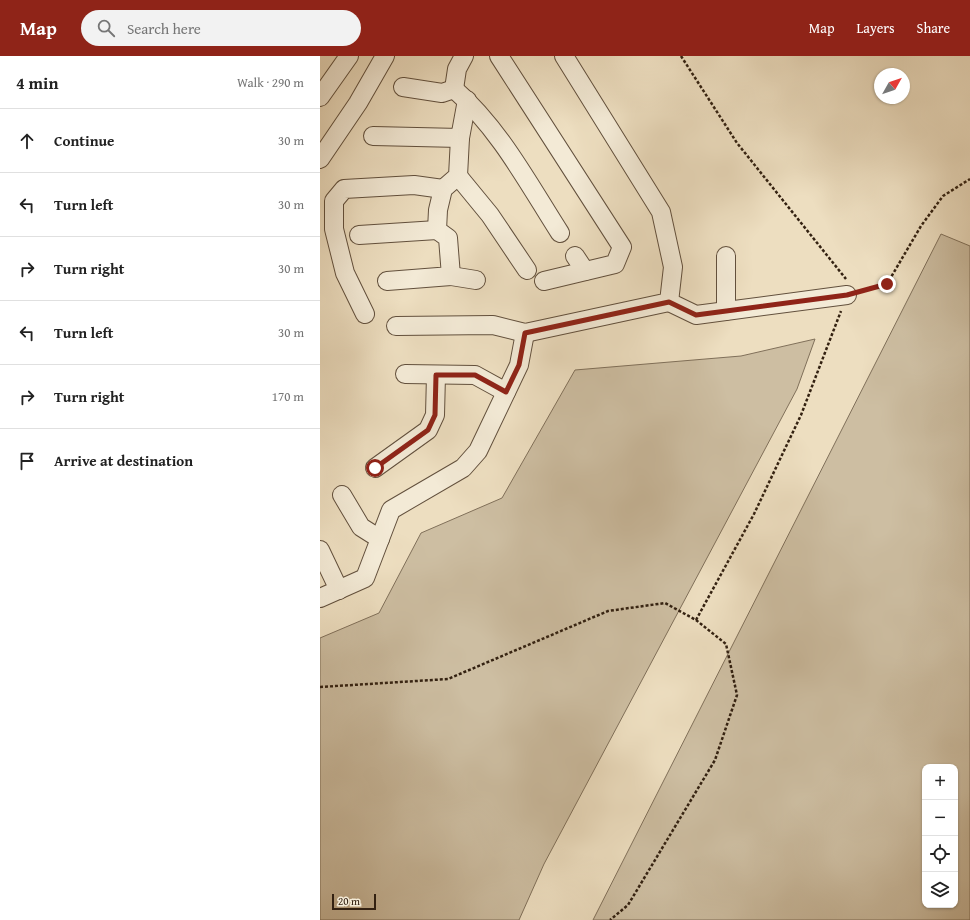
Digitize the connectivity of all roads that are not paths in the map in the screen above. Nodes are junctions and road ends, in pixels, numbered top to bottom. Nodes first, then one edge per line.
1 (349, 56) edge
2 (385, 56) edge
3 (464, 56) edge
4 (498, 56) edge
5 (564, 56) edge
6 (403, 87) dead end
7 (460, 94) junction
8 (320, 97) edge
9 (373, 136) dead end
10 (460, 138) junction
11 (320, 159) edge
12 (458, 176) junction
13 (443, 189) junction
14 (437, 230) junction
15 (560, 233) dead end
16 (359, 235) dead end
17 (726, 256) dead end
18 (527, 270) dead end
19 (451, 276) junction
20 (476, 280) dead end
21 (387, 281) dead end
22 (544, 281) dead end
23 (847, 288) road end
24 (669, 302) junction
25 (726, 311) junction
26 (365, 314) dead end
27 (396, 326) dead end
28 (525, 333) junction
29 (405, 374) dead end
30 (436, 375) junction
31 (506, 392) junction
32 (375, 468) dead end
33 (342, 495) dead end
34 (380, 539) junction
35 (320, 550) edge
36 (339, 590) junction
37 (320, 598) edge

1 - 8 lane
2 - 11 lane
3 - 7 lane
4 - 22 lane
5 - 24 lane
6 - 7 lane
7 - 10 lane
7 - 15 lane
9 - 10 lane
10 - 12 lane
12 - 13 lane
12 - 18 lane
13 - 14 lane
13 - 26 lane
14 - 16 lane
14 - 19 lane
17 - 25 lane
19 - 20 lane
19 - 21 lane
23 - 25 lane
24 - 25 lane
24 - 28 lane
27 - 28 lane
28 - 31 lane
29 - 30 lane
30 - 31 lane
30 - 32 lane
31 - 34 lane
33 - 34 lane
34 - 36 lane
35 - 36 lane
36 - 37 lane

